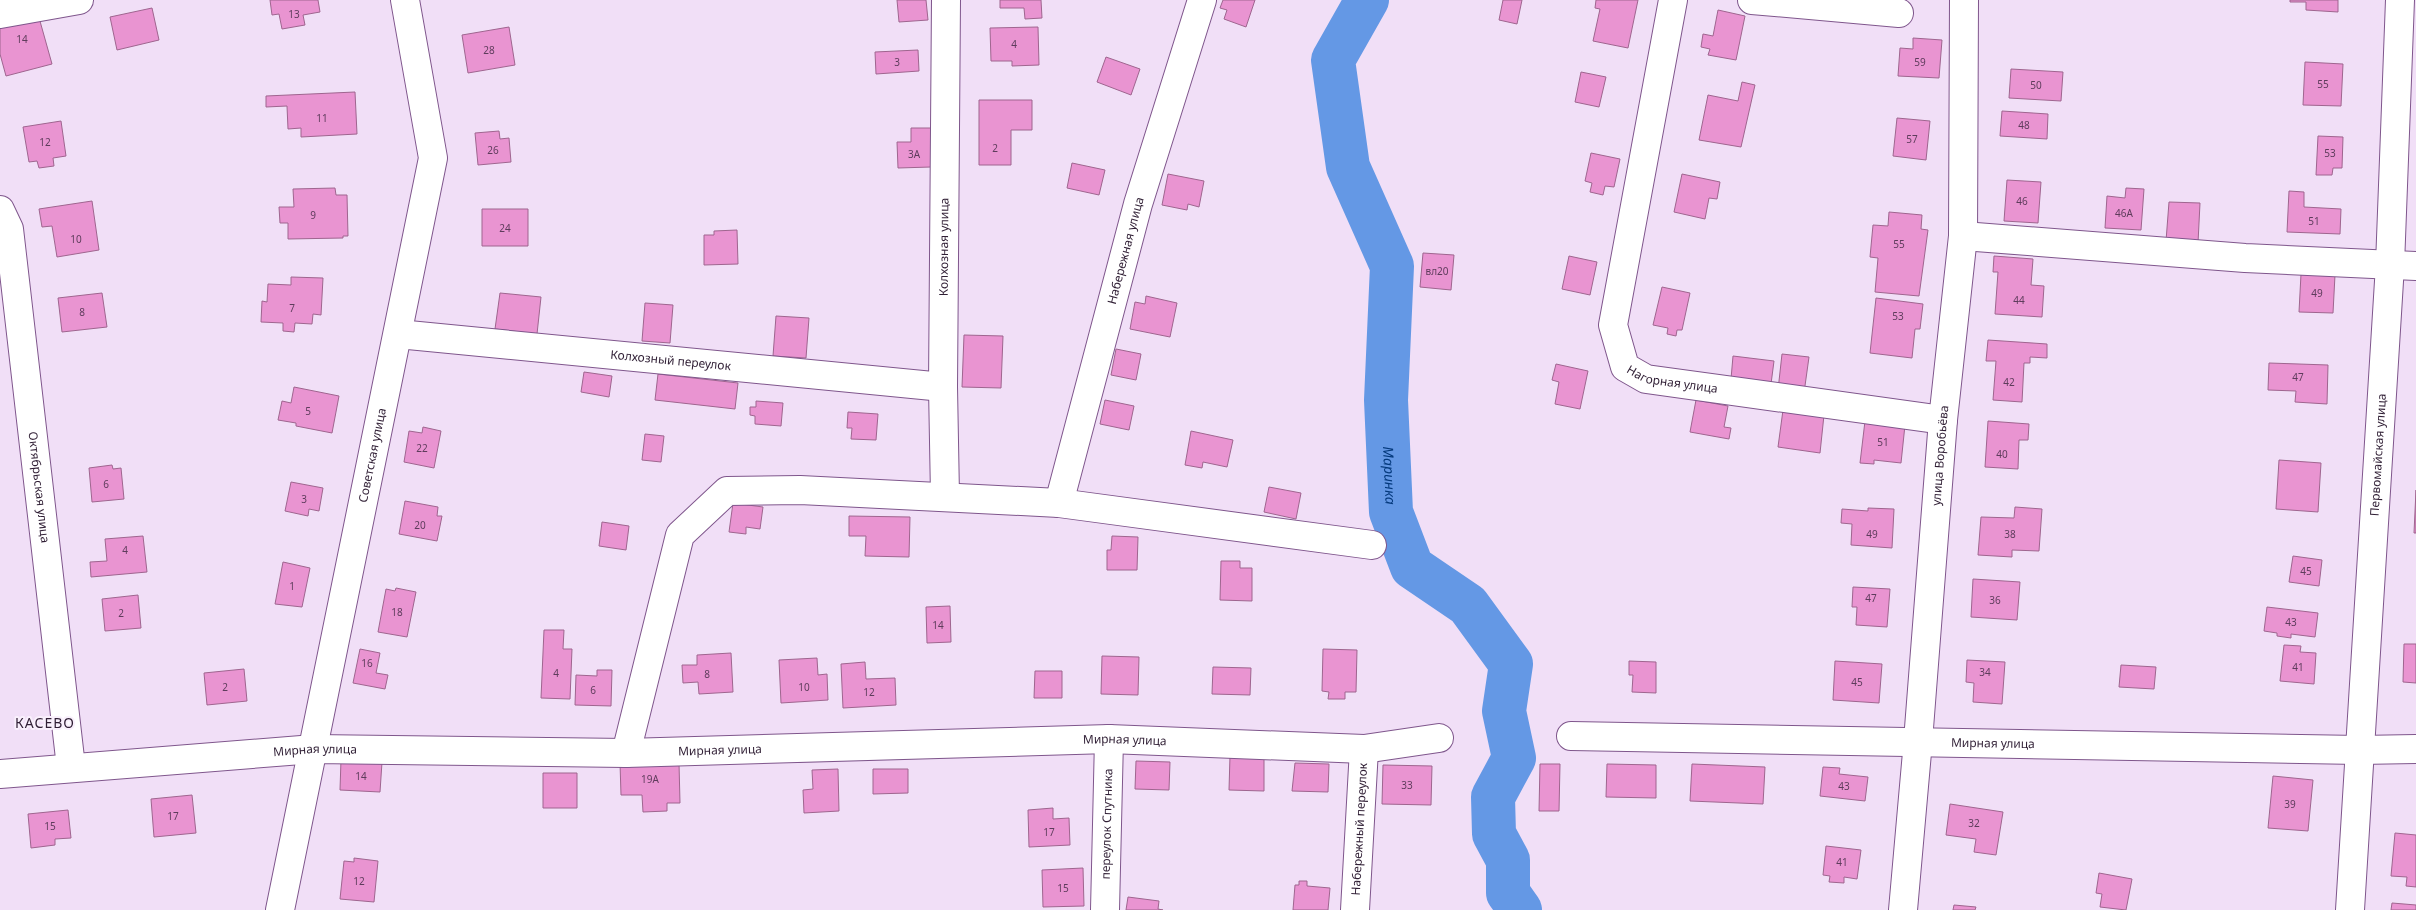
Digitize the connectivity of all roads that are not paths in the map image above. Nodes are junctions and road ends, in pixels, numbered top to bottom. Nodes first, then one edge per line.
1 (78, 0) edge
2 (404, 0) edge
3 (946, 0) edge
4 (1202, 0) edge
5 (1673, 0) edge
6 (1752, 0) edge
7 (1964, 0) edge
8 (2400, 0) edge
9 (1899, 13) dead end
10 (0, 14) edge
11 (0, 210) edge
12 (1963, 236) junction
13 (2403, 266) edge
14 (398, 334) junction
15 (943, 387) junction
16 (1943, 420) junction
17 (945, 496) junction
18 (1058, 503) junction
19 (1372, 545) dead end
20 (1571, 736) dead end
21 (1109, 738) junction
22 (1439, 738) dead end
23 (1918, 741) junction
24 (2416, 748) edge
25 (1364, 749) junction
26 (314, 750) junction
27 (2358, 750) junction
28 (626, 753) junction
29 (71, 767) junction
30 (0, 774) edge
31 (280, 910) edge
32 (1105, 910) edge
33 (1355, 910) edge
34 (1903, 910) edge
35 (2350, 910) edge

1 - 10 street
2 - 14 street, Советская улица
3 - 15 street, Колхозная улица
4 - 18 street, Набережная улица
5 - 16 street, Нагорная улица
6 - 9 street
7 - 12 street, улица Воробьёва
8 - 13 street, Первомайская улица
11 - 29 street, Октябрьская улица
12 - 13 street
12 - 16 street, улица Воробьёва
13 - 27 street, Первомайская улица
14 - 15 street, Колхозный переулок
14 - 26 street, Советская улица
15 - 17 street, Колхозная улица
16 - 23 street, улица Воробьёва
17 - 18 street
17 - 28 street
18 - 19 street
20 - 23 street, Мирная улица
21 - 25 street, Мирная улица
21 - 28 street, Мирная улица
21 - 32 street, переулок Спутника
22 - 25 street, Мирная улица
23 - 27 street, Мирная улица
23 - 34 street, улица Воробьёва
24 - 27 street, Мирная улица
25 - 33 street, Набережный переулок
26 - 28 street, Мирная улица
26 - 29 street, Мирная улица
26 - 31 street, Советская улица
27 - 35 street, Первомайская улица
29 - 30 street, Мирная улица

